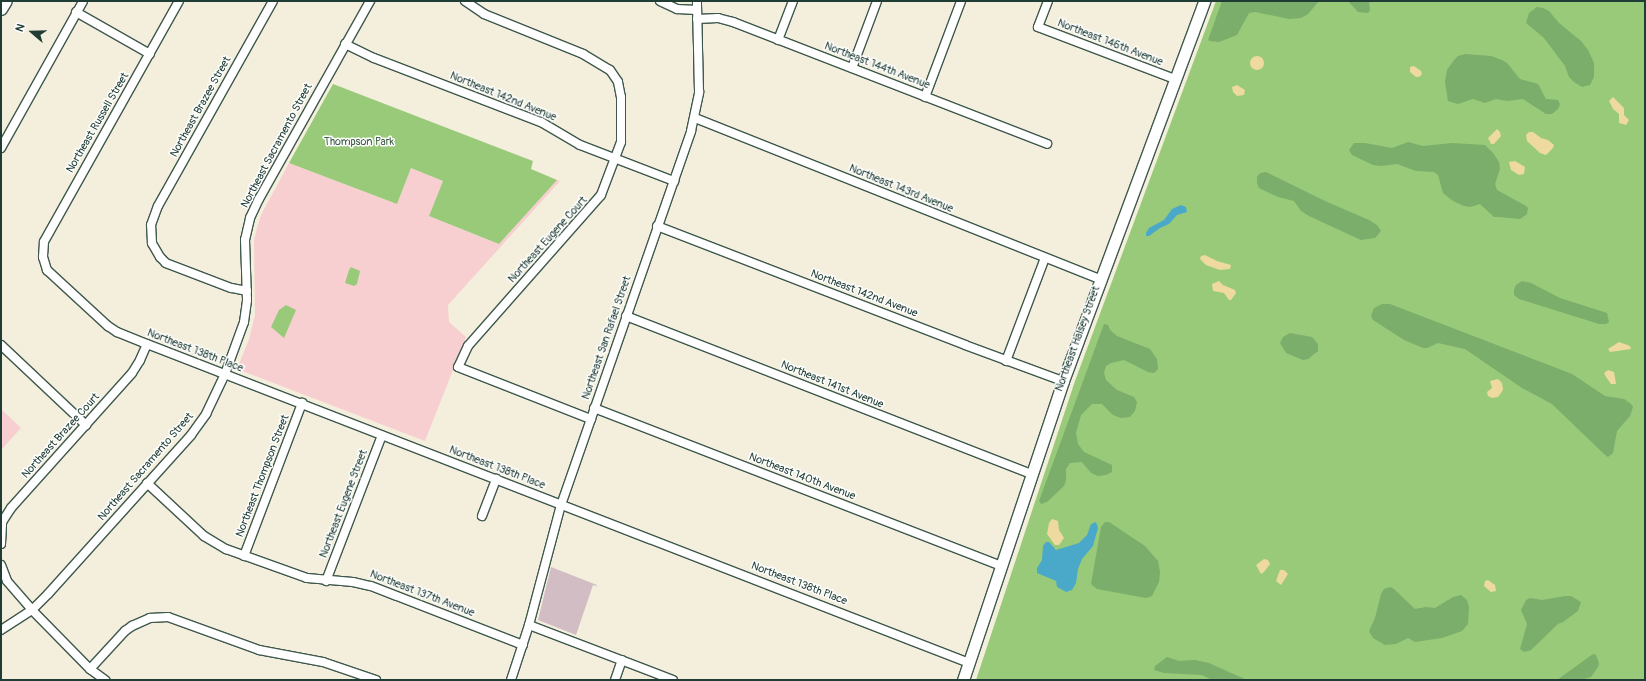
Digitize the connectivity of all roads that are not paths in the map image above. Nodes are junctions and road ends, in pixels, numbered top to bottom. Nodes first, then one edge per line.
1 (6, 1) edge
2 (82, 1) edge
3 (179, 1) edge
4 (273, 1) edge
5 (370, 1) edge
6 (465, 1) edge
7 (660, 1) edge
8 (697, 1) edge
9 (793, 1) edge
10 (877, 1) edge
11 (960, 1) edge
12 (1048, 1) edge
13 (1204, 1) edge
14 (1, 9) edge
15 (697, 10) junction
16 (76, 12) junction
17 (697, 19) junction
18 (778, 40) junction
19 (345, 44) junction
20 (150, 54) junction
21 (852, 68) junction
22 (1174, 79) junction
23 (925, 96) junction
24 (695, 118) junction
25 (1047, 144) dead end
26 (1, 148) edge
27 (616, 159) junction
28 (674, 181) junction
29 (657, 226) junction
30 (43, 257) joint
31 (1045, 258) junction
32 (1100, 279) junction
33 (247, 290) junction
34 (626, 316) junction
35 (147, 344) junction
36 (1, 345) edge
37 (1006, 361) junction
38 (225, 374) junction
39 (1063, 381) junction
40 (302, 404) junction
41 (594, 408) junction
42 (591, 419) junction
43 (86, 425) junction
44 (382, 434) junction
45 (1031, 474) junction
46 (496, 479) junction
47 (147, 483) junction
48 (561, 505) junction
49 (482, 516) dead end
50 (1, 544) edge
51 (244, 556) junction
52 (1, 565) edge
53 (1001, 566) junction
54 (326, 581) junction
55 (32, 610) junction
56 (529, 625) junction
57 (1, 630) edge
58 (523, 644) junction
59 (622, 660) junction
60 (969, 663) junction
61 (90, 669) junction
62 (104, 680) edge
63 (376, 680) edge
64 (511, 680) edge
65 (615, 680) edge
66 (673, 680) edge
67 (963, 680) edge

1 - 14 highway
2 - 16 street
3 - 20 street, Northeast Russell Street
4 - 33 street, Northeast Brazee Street
5 - 19 street, Northeast Sacramento Street
6 - 27 street, Northeast Eugene Court
7 - 15 street
8 - 15 street, Northeast San Rafael Street
9 - 18 street
10 - 21 street
11 - 23 street
12 - 22 street, Northeast 146th Avenue
13 - 22 main road, Northeast Halsey Street
15 - 17 street, Northeast San Rafael Street
16 - 20 street
16 - 26 street
17 - 18 street, Northeast 144th Avenue
17 - 24 street, Northeast San Rafael Street
18 - 21 street, Northeast 144th Avenue
19 - 27 street, Northeast 142nd Avenue
19 - 33 street, Northeast Sacramento Street
20 - 30 street, Northeast Russell Street
21 - 23 street, Northeast 144th Avenue
22 - 32 main road, Northeast Halsey Street
23 - 25 street, Northeast 144th Avenue
24 - 28 street, Northeast San Rafael Street
24 - 31 street, Northeast 143rd Avenue
27 - 28 street, Northeast 142nd Avenue
27 - 42 street, Northeast Eugene Court
28 - 29 street, Northeast San Rafael Street
29 - 34 street, Northeast San Rafael Street
29 - 37 street, Northeast 142nd Avenue
30 - 35 street, Northeast 138th Place
31 - 32 street, Northeast 143rd Avenue
31 - 37 street
32 - 39 main road, Northeast Halsey Street
33 - 38 street, Northeast Sacramento Street
34 - 41 street, Northeast San Rafael Street
34 - 45 street, Northeast 141st Avenue
35 - 38 street, Northeast 138th Place
35 - 43 street, Northeast Brazee Court
36 - 43 street
37 - 39 street, Northeast 142nd Avenue
38 - 40 street, Northeast 138th Place
38 - 47 street, Northeast Sacramento Street
39 - 45 main road, Northeast Halsey Street
40 - 44 street, Northeast 138th Place
40 - 51 street, Northeast Thompson Street
41 - 42 street, Northeast San Rafael Street
41 - 53 street, Northeast 140th Avenue
42 - 48 street, Northeast San Rafael Street
43 - 50 street, Northeast Brazee Court
44 - 46 street, Northeast 138th Place
44 - 54 street, Northeast Eugene Street
45 - 53 main road, Northeast Halsey Street
46 - 48 street, Northeast 138th Place
46 - 49 street
47 - 51 street, Northeast 137th Avenue
47 - 55 street, Northeast Sacramento Street
48 - 56 street, Northeast San Rafael Street
48 - 60 street, Northeast 138th Place
51 - 54 street, Northeast 137th Avenue
52 - 55 street
53 - 60 main road, Northeast Halsey Street
54 - 58 street, Northeast 137th Avenue
55 - 57 street, Northeast Sacramento Street
55 - 61 street
56 - 58 street, Northeast San Rafael Street
56 - 59 street
58 - 64 street, Northeast San Rafael Street
59 - 65 street
59 - 66 street
60 - 67 main road, Northeast Halsey Street
61 - 62 street
61 - 63 street

